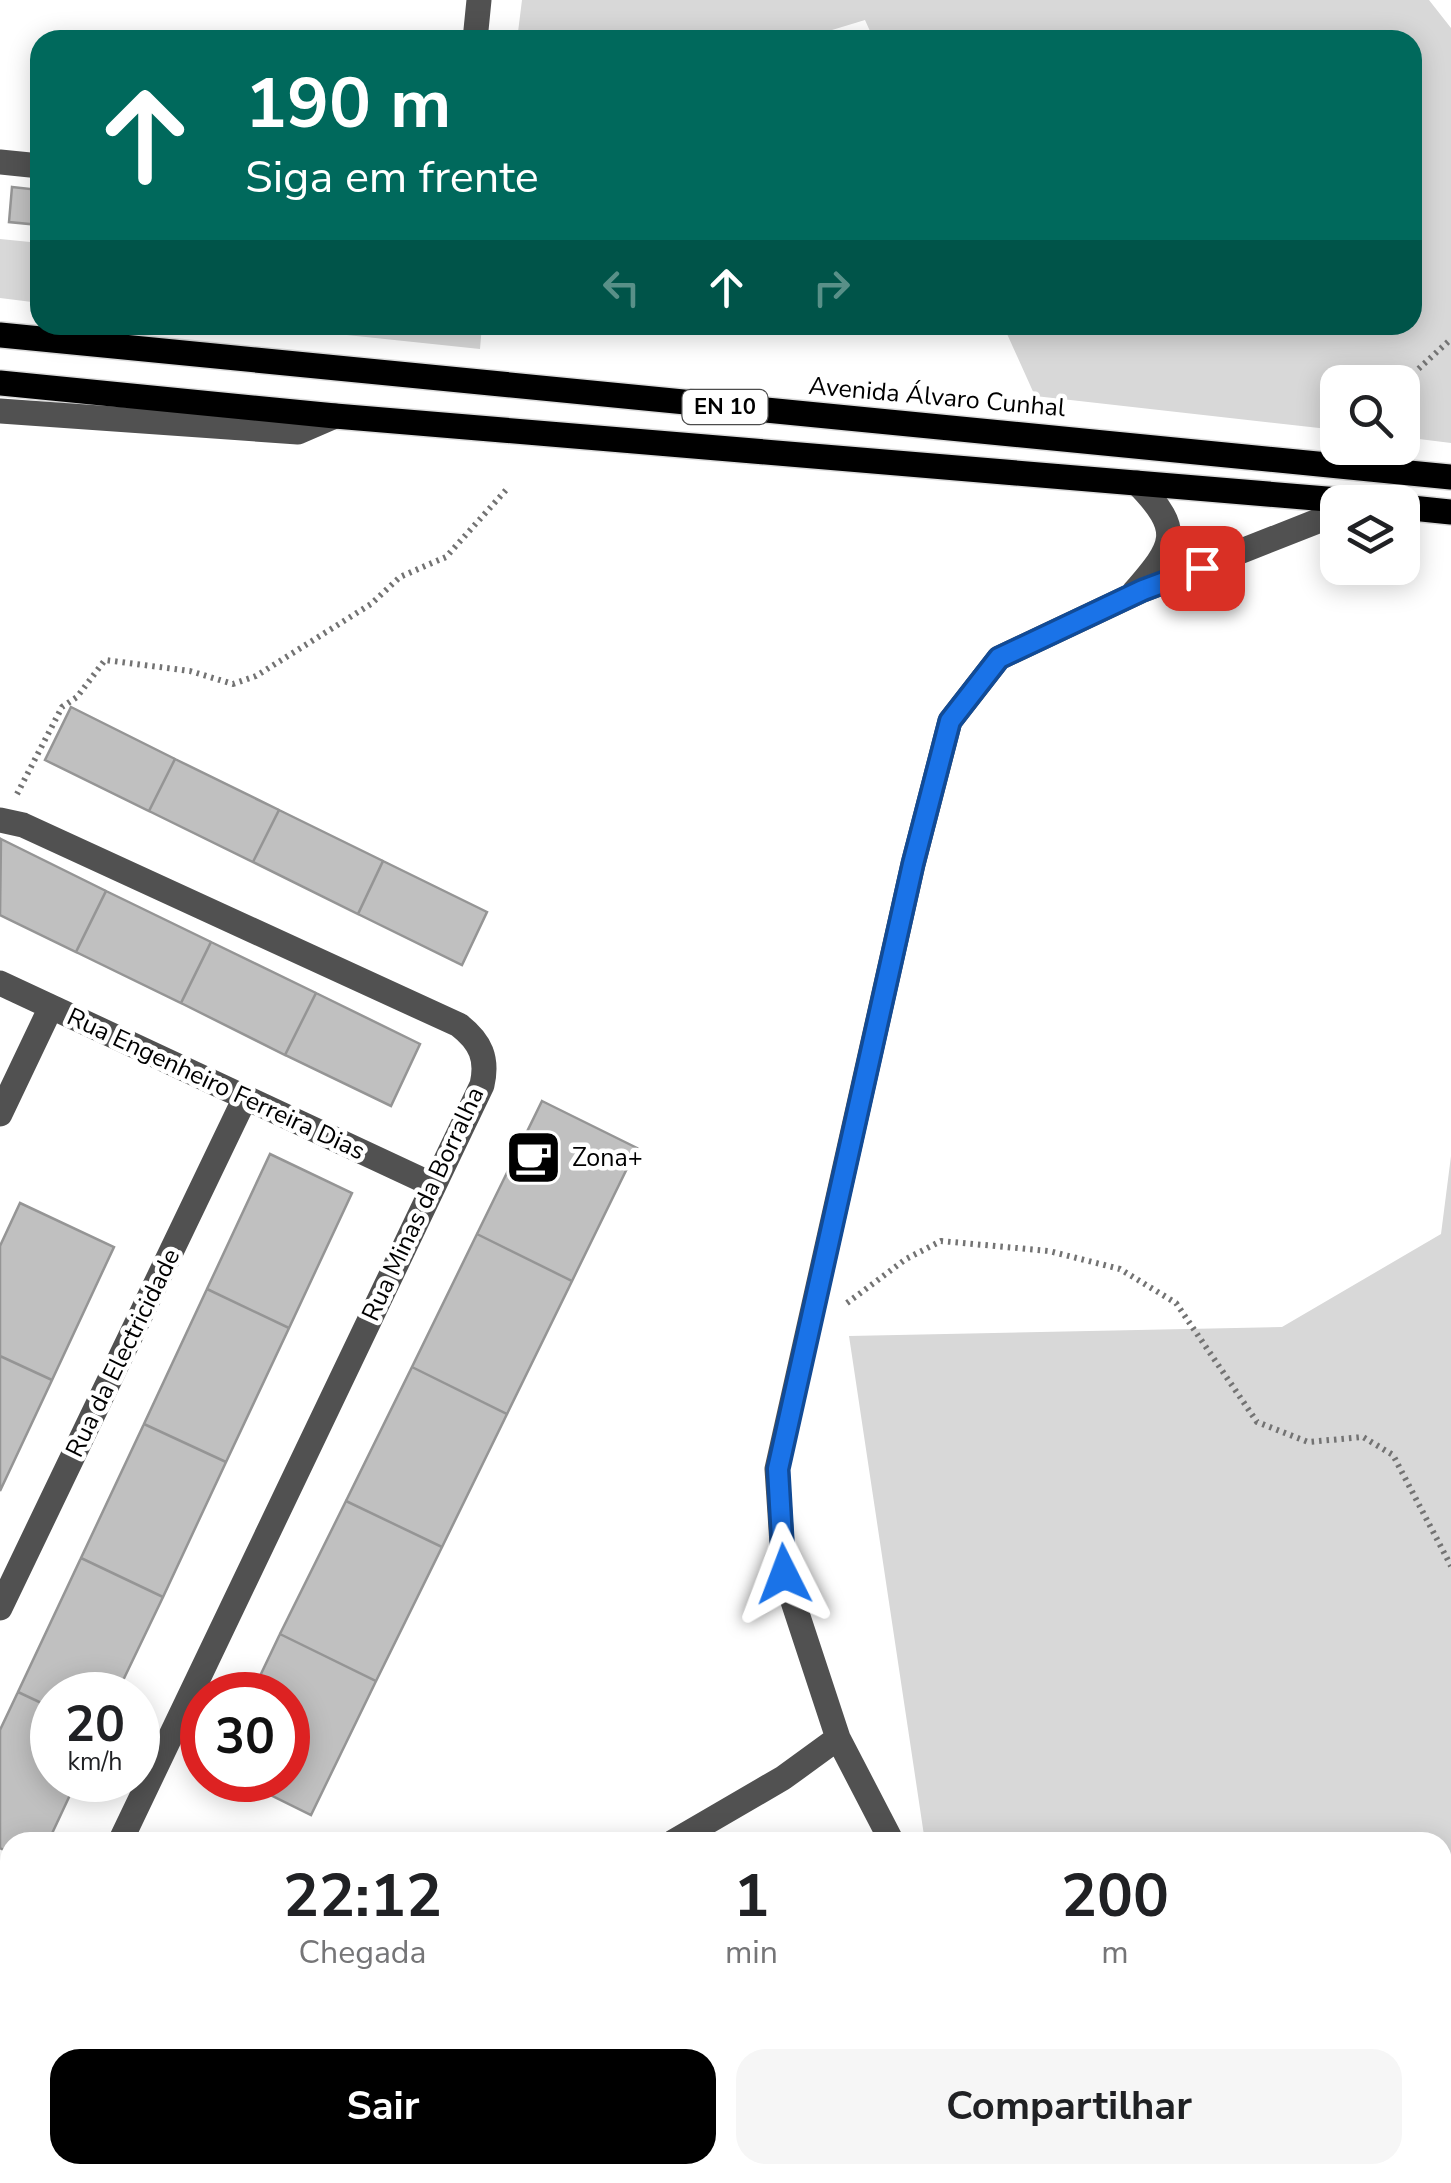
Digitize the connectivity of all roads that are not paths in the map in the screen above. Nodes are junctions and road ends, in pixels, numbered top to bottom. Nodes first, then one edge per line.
1 (479, 0) edge
2 (476, 30) edge
3 (0, 162) edge
4 (30, 165) edge
5 (0, 335) edge
6 (0, 383) edge
7 (0, 411) edge
8 (335, 416) junction
9 (1451, 477) edge
10 (1137, 483) junction
11 (1320, 498) edge
12 (1420, 508) edge
13 (1451, 512) edge
14 (1320, 520) edge
15 (1171, 537) junction
16 (1202, 568) junction
17 (1130, 596) junction
18 (2, 820) edge
19 (0, 983) edge
20 (51, 1007) junction
21 (245, 1098) junction
22 (0, 1114) edge
23 (432, 1186) junction
24 (0, 1608) edge
25 (838, 1738) junction
26 (125, 1832) edge
27 (689, 1832) edge
28 (887, 1832) edge

1 - 2 street
3 - 4 street
5 - 9 main road, Avenida Álvaro Cunhal / EN 10
6 - 8 main road, EN 10
7 - 8 street
8 - 10 main road, EN 10
10 - 11 main road, EN 10
10 - 15 street
12 - 13 main road
14 - 16 street
15 - 16 street
15 - 17 street
16 - 17 street
17 - 25 street
18 - 23 street, Rua Minas da Borralha
19 - 20 street, Rua Engenheiro Ferreira Dias
20 - 21 street, Rua Engenheiro Ferreira Dias
20 - 22 street
21 - 23 street, Rua Engenheiro Ferreira Dias
21 - 24 street, Rua da Electricidade
23 - 26 street, Rua Minas da Borralha
25 - 27 street
25 - 28 street

